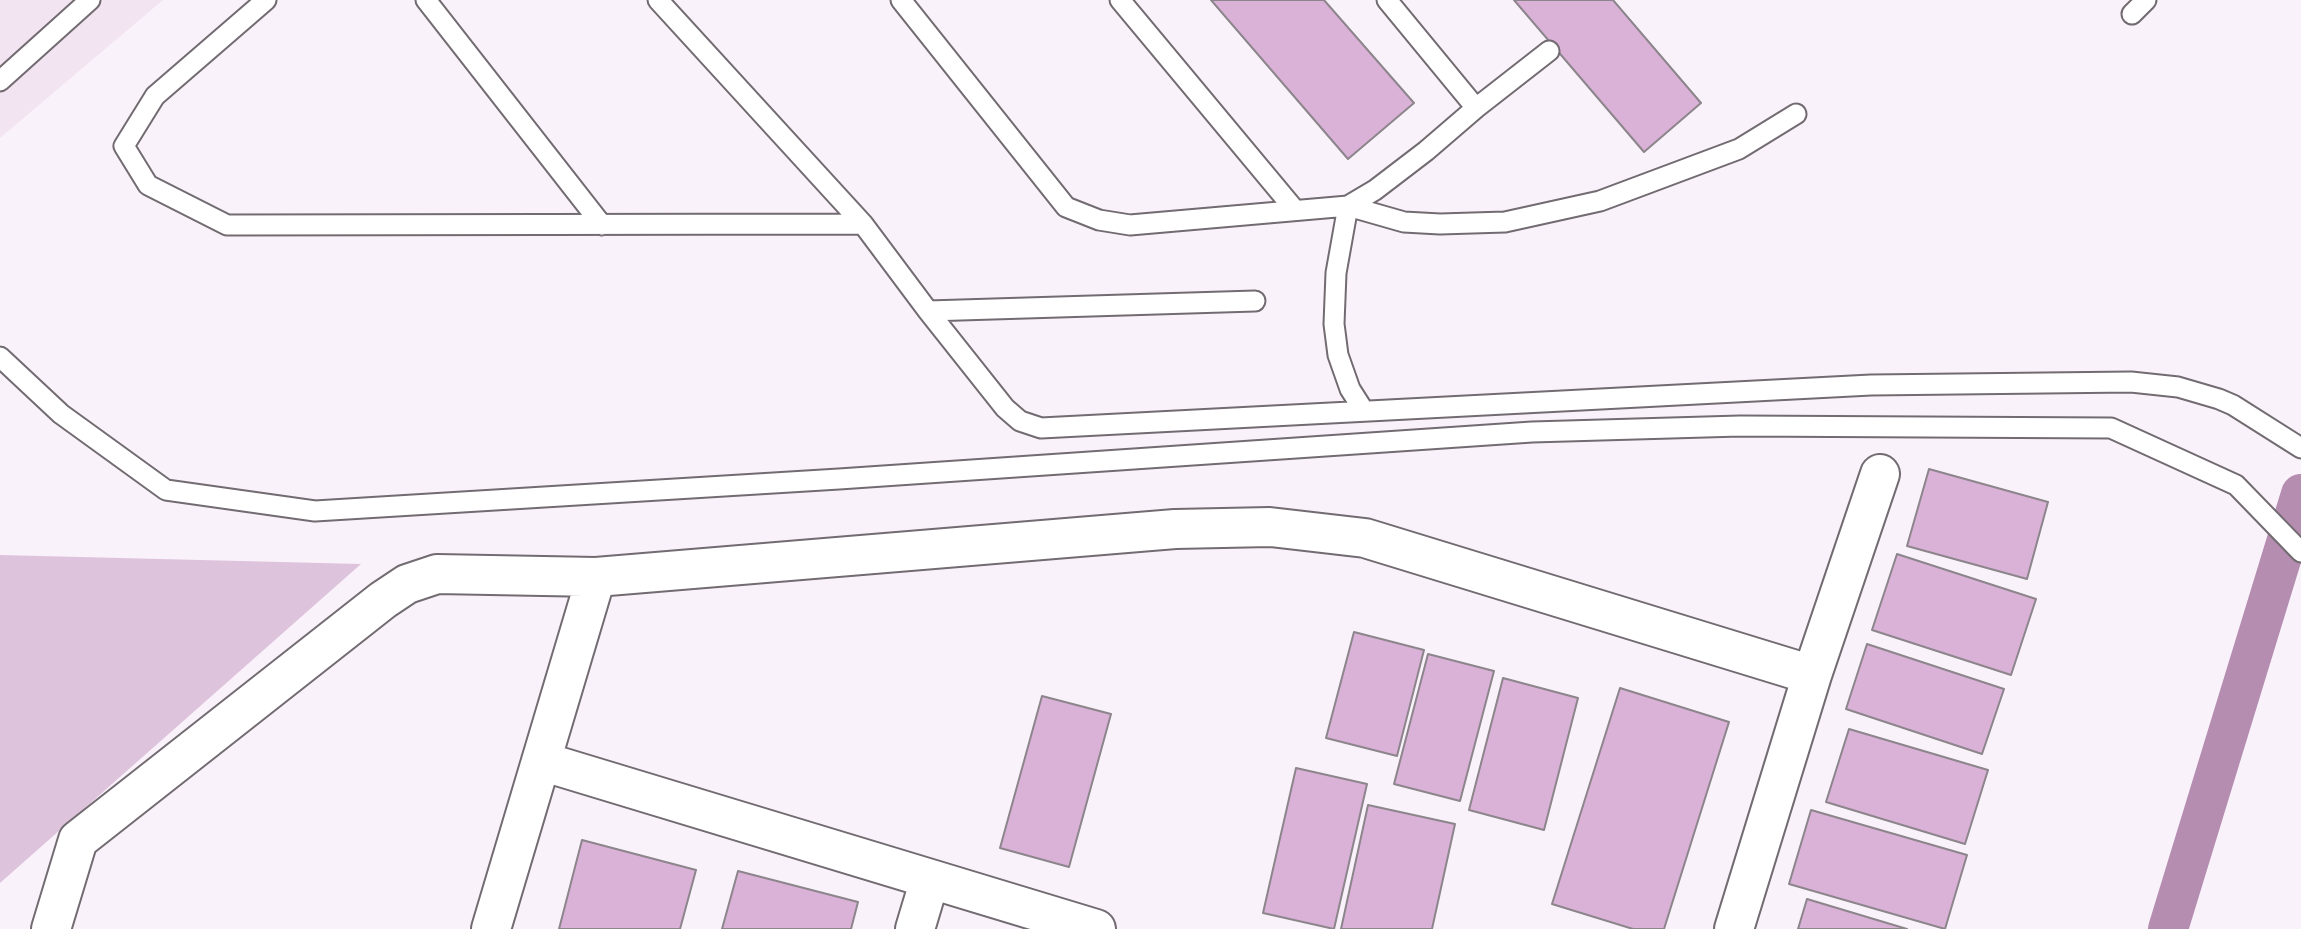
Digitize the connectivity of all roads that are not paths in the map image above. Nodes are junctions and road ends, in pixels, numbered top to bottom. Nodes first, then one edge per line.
1 (90, 0) edge
2 (266, 0) edge
3 (426, 0) edge
4 (658, 0) edge
5 (901, 0) edge
6 (1120, 0) edge
7 (1388, 0) edge
8 (1549, 51) dead end
9 (0, 81) edge
10 (1476, 108) junction
11 (1796, 114) dead end
12 (1348, 206) junction
13 (1295, 210) junction
14 (863, 224) junction
15 (603, 225) junction
16 (1255, 301) dead end
17 (928, 311) junction
18 (0, 356) edge
19 (1364, 411) junction
20 (2301, 448) edge
21 (1880, 474) dead end
22 (2301, 551) edge
23 (596, 578) junction
24 (1812, 675) junction
25 (541, 761) junction
26 (930, 879) junction
27 (51, 929) edge
28 (491, 929) edge
29 (915, 929) edge
30 (1096, 929) edge
31 (1734, 929) edge

1 - 9 lane
2 - 15 lane
3 - 15 lane
4 - 14 lane
5 - 13 lane
6 - 13 lane
7 - 10 lane
8 - 10 lane
10 - 12 lane
11 - 12 lane
12 - 13 lane
12 - 19 lane
14 - 15 lane
14 - 17 lane
16 - 17 lane
17 - 19 lane
18 - 22 lane
19 - 20 lane
21 - 24 street
23 - 24 street
23 - 25 street
23 - 27 street
24 - 31 street
25 - 26 street
25 - 28 street
26 - 29 street
26 - 30 street

